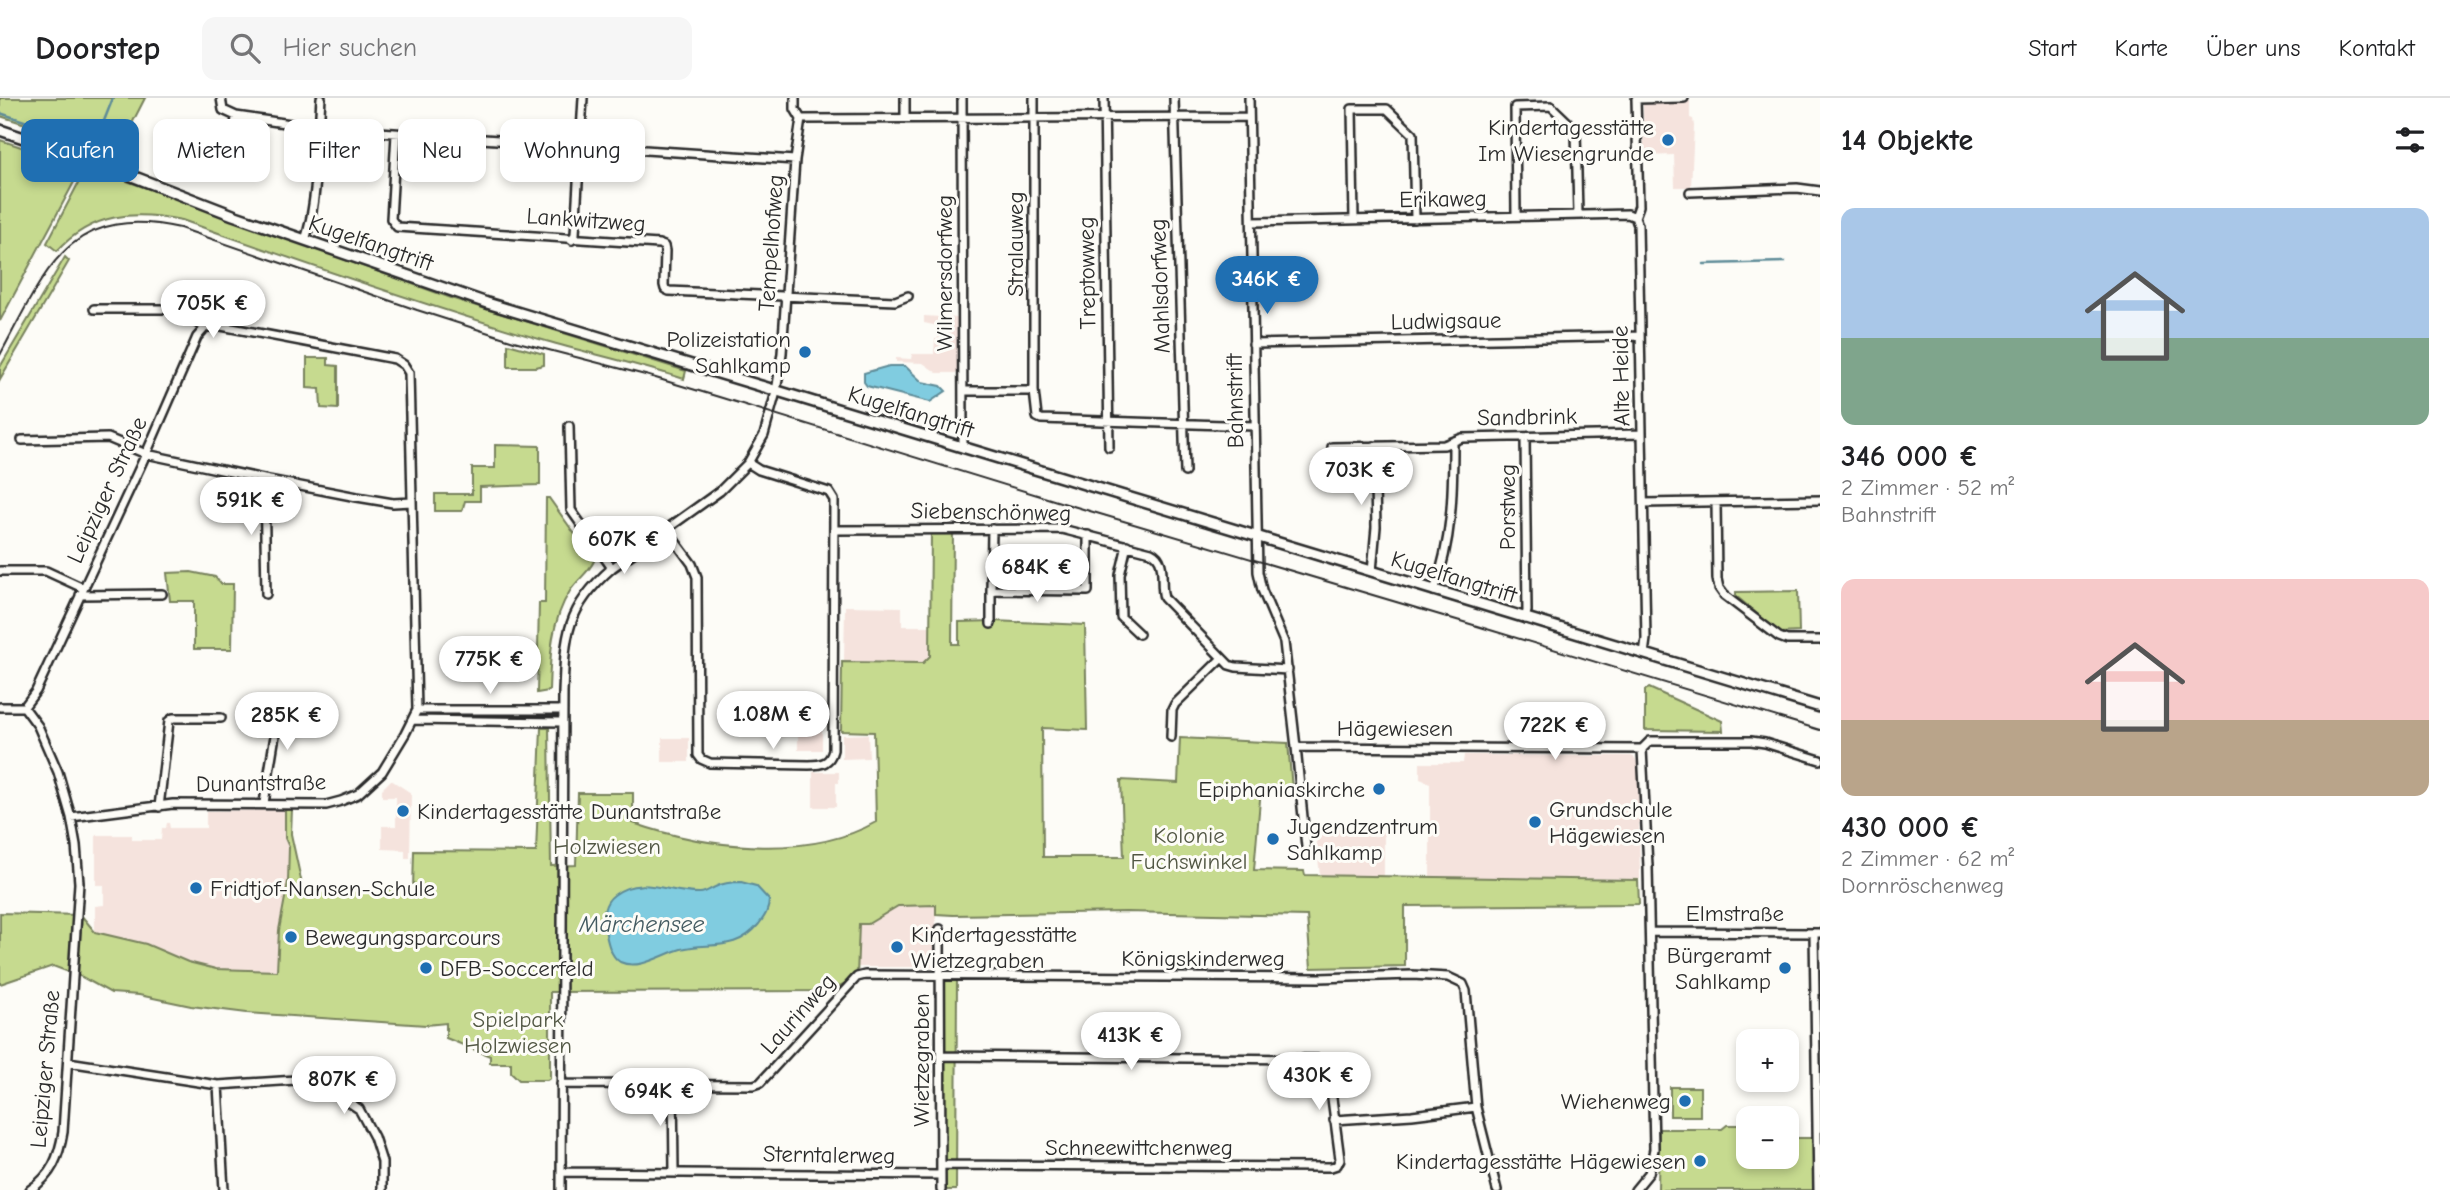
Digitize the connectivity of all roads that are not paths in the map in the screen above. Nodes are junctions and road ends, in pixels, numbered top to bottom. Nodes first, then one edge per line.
1 (221, 98) edge
2 (321, 98) edge
3 (583, 98) edge
4 (795, 98) edge
5 (905, 98) edge
6 (962, 98) edge
7 (1034, 98) edge
8 (1104, 98) edge
9 (1174, 98) edge
10 (1249, 98) edge
11 (1684, 98) edge
12 (1636, 99) edge
13 (236, 116) junction
14 (962, 117) junction
15 (1249, 117) junction
16 (905, 118) junction
17 (1175, 118) junction
18 (236, 119) edge
19 (320, 119) edge
20 (582, 119) edge
21 (801, 119) junction
22 (1034, 119) junction
23 (1104, 119) junction
24 (284, 123) edge
25 (0, 130) edge
26 (384, 133) edge
27 (396, 134) junction
28 (500, 140) edge
29 (645, 150) edge
30 (795, 160) junction
31 (314, 182) edge
32 (577, 182) edge
33 (1820, 191) edge
34 (1690, 192) dead end
35 (1578, 215) junction
36 (1516, 216) junction
37 (1635, 217) junction
38 (1415, 219) junction
39 (1354, 220) junction
40 (1252, 222) junction
41 (305, 240) junction
42 (572, 240) junction
43 (908, 296) dead end
44 (787, 297) junction
45 (94, 309) dead end
46 (205, 328) junction
47 (1639, 335) junction
48 (1253, 344) junction
49 (964, 391) junction
50 (1034, 391) junction
51 (776, 392) junction
52 (1109, 421) junction
53 (1183, 423) junction
54 (569, 426) dead end
55 (1254, 426) junction
56 (1641, 434) junction
57 (1525, 438) junction
58 (23, 440) dead end
59 (1453, 442) junction
60 (1374, 446) junction
61 (1109, 447) dead end
62 (1332, 447) dead end
63 (963, 448) junction
64 (146, 454) junction
65 (748, 463) junction
66 (1185, 472) dead end
67 (264, 479) junction
68 (1820, 500) edge
69 (412, 502) junction
70 (1716, 502) junction
71 (1644, 503) junction
72 (666, 529) junction
73 (992, 529) junction
74 (834, 530) junction
75 (1088, 534) junction
76 (1258, 536) junction
77 (1127, 545) junction
78 (612, 568) junction
79 (0, 571) edge
80 (1372, 571) junction
81 (991, 590) junction
82 (81, 591) junction
83 (1434, 591) junction
84 (162, 594) dead end
85 (266, 594) dead end
86 (1525, 619) junction
87 (991, 624) dead end
88 (1139, 634) dead end
89 (1820, 640) edge
90 (1644, 654) junction
91 (1222, 658) junction
92 (1288, 670) junction
93 (0, 707) edge
94 (24, 707) junction
95 (1820, 707) edge
96 (417, 710) junction
97 (563, 710) junction
98 (322, 715) dead end
99 (220, 718) dead end
100 (413, 720) junction
101 (563, 722) junction
102 (1171, 737) dead end
103 (1296, 747) junction
104 (1642, 749) junction
105 (1820, 760) edge
106 (264, 803) junction
107 (159, 807) junction
108 (71, 817) junction
109 (1307, 857) dead end
110 (940, 929) dead end
111 (1650, 932) junction
112 (1817, 933) edge
113 (940, 976) junction
114 (940, 1056) junction
115 (68, 1062) junction
116 (561, 1084) junction
117 (673, 1084) junction
118 (218, 1085) junction
119 (1476, 1107) junction
120 (1334, 1120) junction
121 (941, 1165) junction
122 (561, 1172) junction
123 (674, 1172) junction
124 (941, 1175) junction
125 (30, 1190) edge
126 (224, 1190) edge
127 (382, 1190) edge
128 (561, 1190) edge
129 (941, 1190) edge
130 (1497, 1190) edge
131 (1636, 1190) edge
132 (1818, 1190) edge

1 - 13 street
2 - 19 street
3 - 20 street
4 - 21 street, Tempelhofweg
5 - 16 street
6 - 14 street, Wilmersdorfweg
7 - 22 street, Stralauweg
8 - 23 street, Treptowweg
9 - 17 street, Mahlsdorfweg
10 - 15 street, Bahnstrift
11 - 12 street
12 - 37 street, Alte Heide
13 - 18 street
13 - 24 street
14 - 16 street
14 - 22 street
14 - 49 street, Wilmersdorfweg
15 - 17 street
15 - 40 street, Bahnstrift
16 - 21 street
17 - 23 street
17 - 53 street, Mahlsdorfweg
21 - 30 street, Tempelhofweg
22 - 23 street
22 - 50 street, Stralauweg
23 - 52 street, Treptowweg
25 - 41 street, Kugelfangtrift
26 - 27 street
27 - 28 street
27 - 42 street, Lankwitzweg
29 - 30 street
30 - 44 street, Tempelhofweg
31 - 41 street
32 - 42 street
33 - 34 street
35 - 36 street, Erikaweg
35 - 36 street
35 - 37 street, Erikaweg
36 - 38 street, Erikaweg
37 - 47 street, Alte Heide
38 - 39 street, Erikaweg
38 - 39 street
39 - 40 street, Erikaweg
40 - 48 street, Bahnstrift
41 - 51 street, Kugelfangtrift
42 - 44 street, Lankwitzweg
43 - 44 street, Lankwitzweg
44 - 51 street, Tempelhofweg
45 - 46 street
46 - 64 street, Leipziger Straße
46 - 69 street
47 - 48 street, Ludwigsaue
47 - 56 street, Alte Heide
48 - 55 street, Bahnstrift
49 - 50 street
49 - 63 street, Wilmersdorfweg
50 - 52 street
51 - 63 street, Kugelfangtrift
51 - 65 street
52 - 53 street
52 - 61 street, Treptowweg
53 - 55 street
53 - 66 street, Mahlsdorfweg
54 - 78 street
55 - 76 street, Bahnstrift
56 - 57 street, Sandbrink
56 - 71 street, Alte Heide
57 - 59 street, Sandbrink
57 - 86 street, Porstweg
58 - 64 street
59 - 60 street, Sandbrink
59 - 83 street
60 - 62 street, Sandbrink
60 - 80 street
63 - 76 street, Kugelfangtrift
64 - 67 street
64 - 82 street, Leipziger Straße
65 - 72 street
65 - 74 street
67 - 69 street
67 - 85 street
68 - 70 street
69 - 96 street
70 - 71 street
70 - 89 street
71 - 90 street, Alte Heide
72 - 74 street
72 - 78 street
73 - 74 street, Siebenschönweg
73 - 75 street, Siebenschönweg
73 - 81 street
75 - 77 street, Siebenschönweg
75 - 81 street
76 - 80 street, Kugelfangtrift
76 - 92 street
77 - 88 street
77 - 91 street, Siebenschönweg
78 - 97 street
79 - 82 street
80 - 83 street, Kugelfangtrift
81 - 87 street
82 - 84 street
82 - 94 street, Leipziger Straße
83 - 86 street, Kugelfangtrift
86 - 90 street, Kugelfangtrift
90 - 95 street, Kugelfangtrift
91 - 92 street, Siebenschönweg
91 - 102 street
92 - 103 street
93 - 94 street
94 - 108 street, Leipziger Straße
96 - 97 street
96 - 100 street, Dunantstraße
97 - 101 street
98 - 106 street
99 - 107 street
100 - 101 street
100 - 106 street, Dunantstraße
101 - 116 street
103 - 104 street, Hägewiesen
103 - 109 street
104 - 105 street, Hägewiesen
104 - 111 street
106 - 107 street, Dunantstraße
107 - 108 street, Dunantstraße
108 - 115 street, Leipziger Straße
110 - 113 street, Wietzegraben
111 - 112 street, Elmstraße
111 - 131 street
112 - 132 street
113 - 114 street, Wietzegraben
113 - 117 street, Laurinweg
113 - 119 street, Königskinderweg
114 - 120 street
114 - 121 street, Wietzegraben
115 - 118 street
115 - 125 street, Leipziger Straße
116 - 117 street, Laurinweg
116 - 122 street
117 - 123 street
118 - 126 street
118 - 127 street
119 - 120 street
119 - 130 street
120 - 121 street, Schneewittchenweg
121 - 124 street, Wietzegraben
122 - 123 street, Sterntalerweg
122 - 128 street
123 - 124 street, Sterntalerweg
124 - 129 street, Wietzegraben

